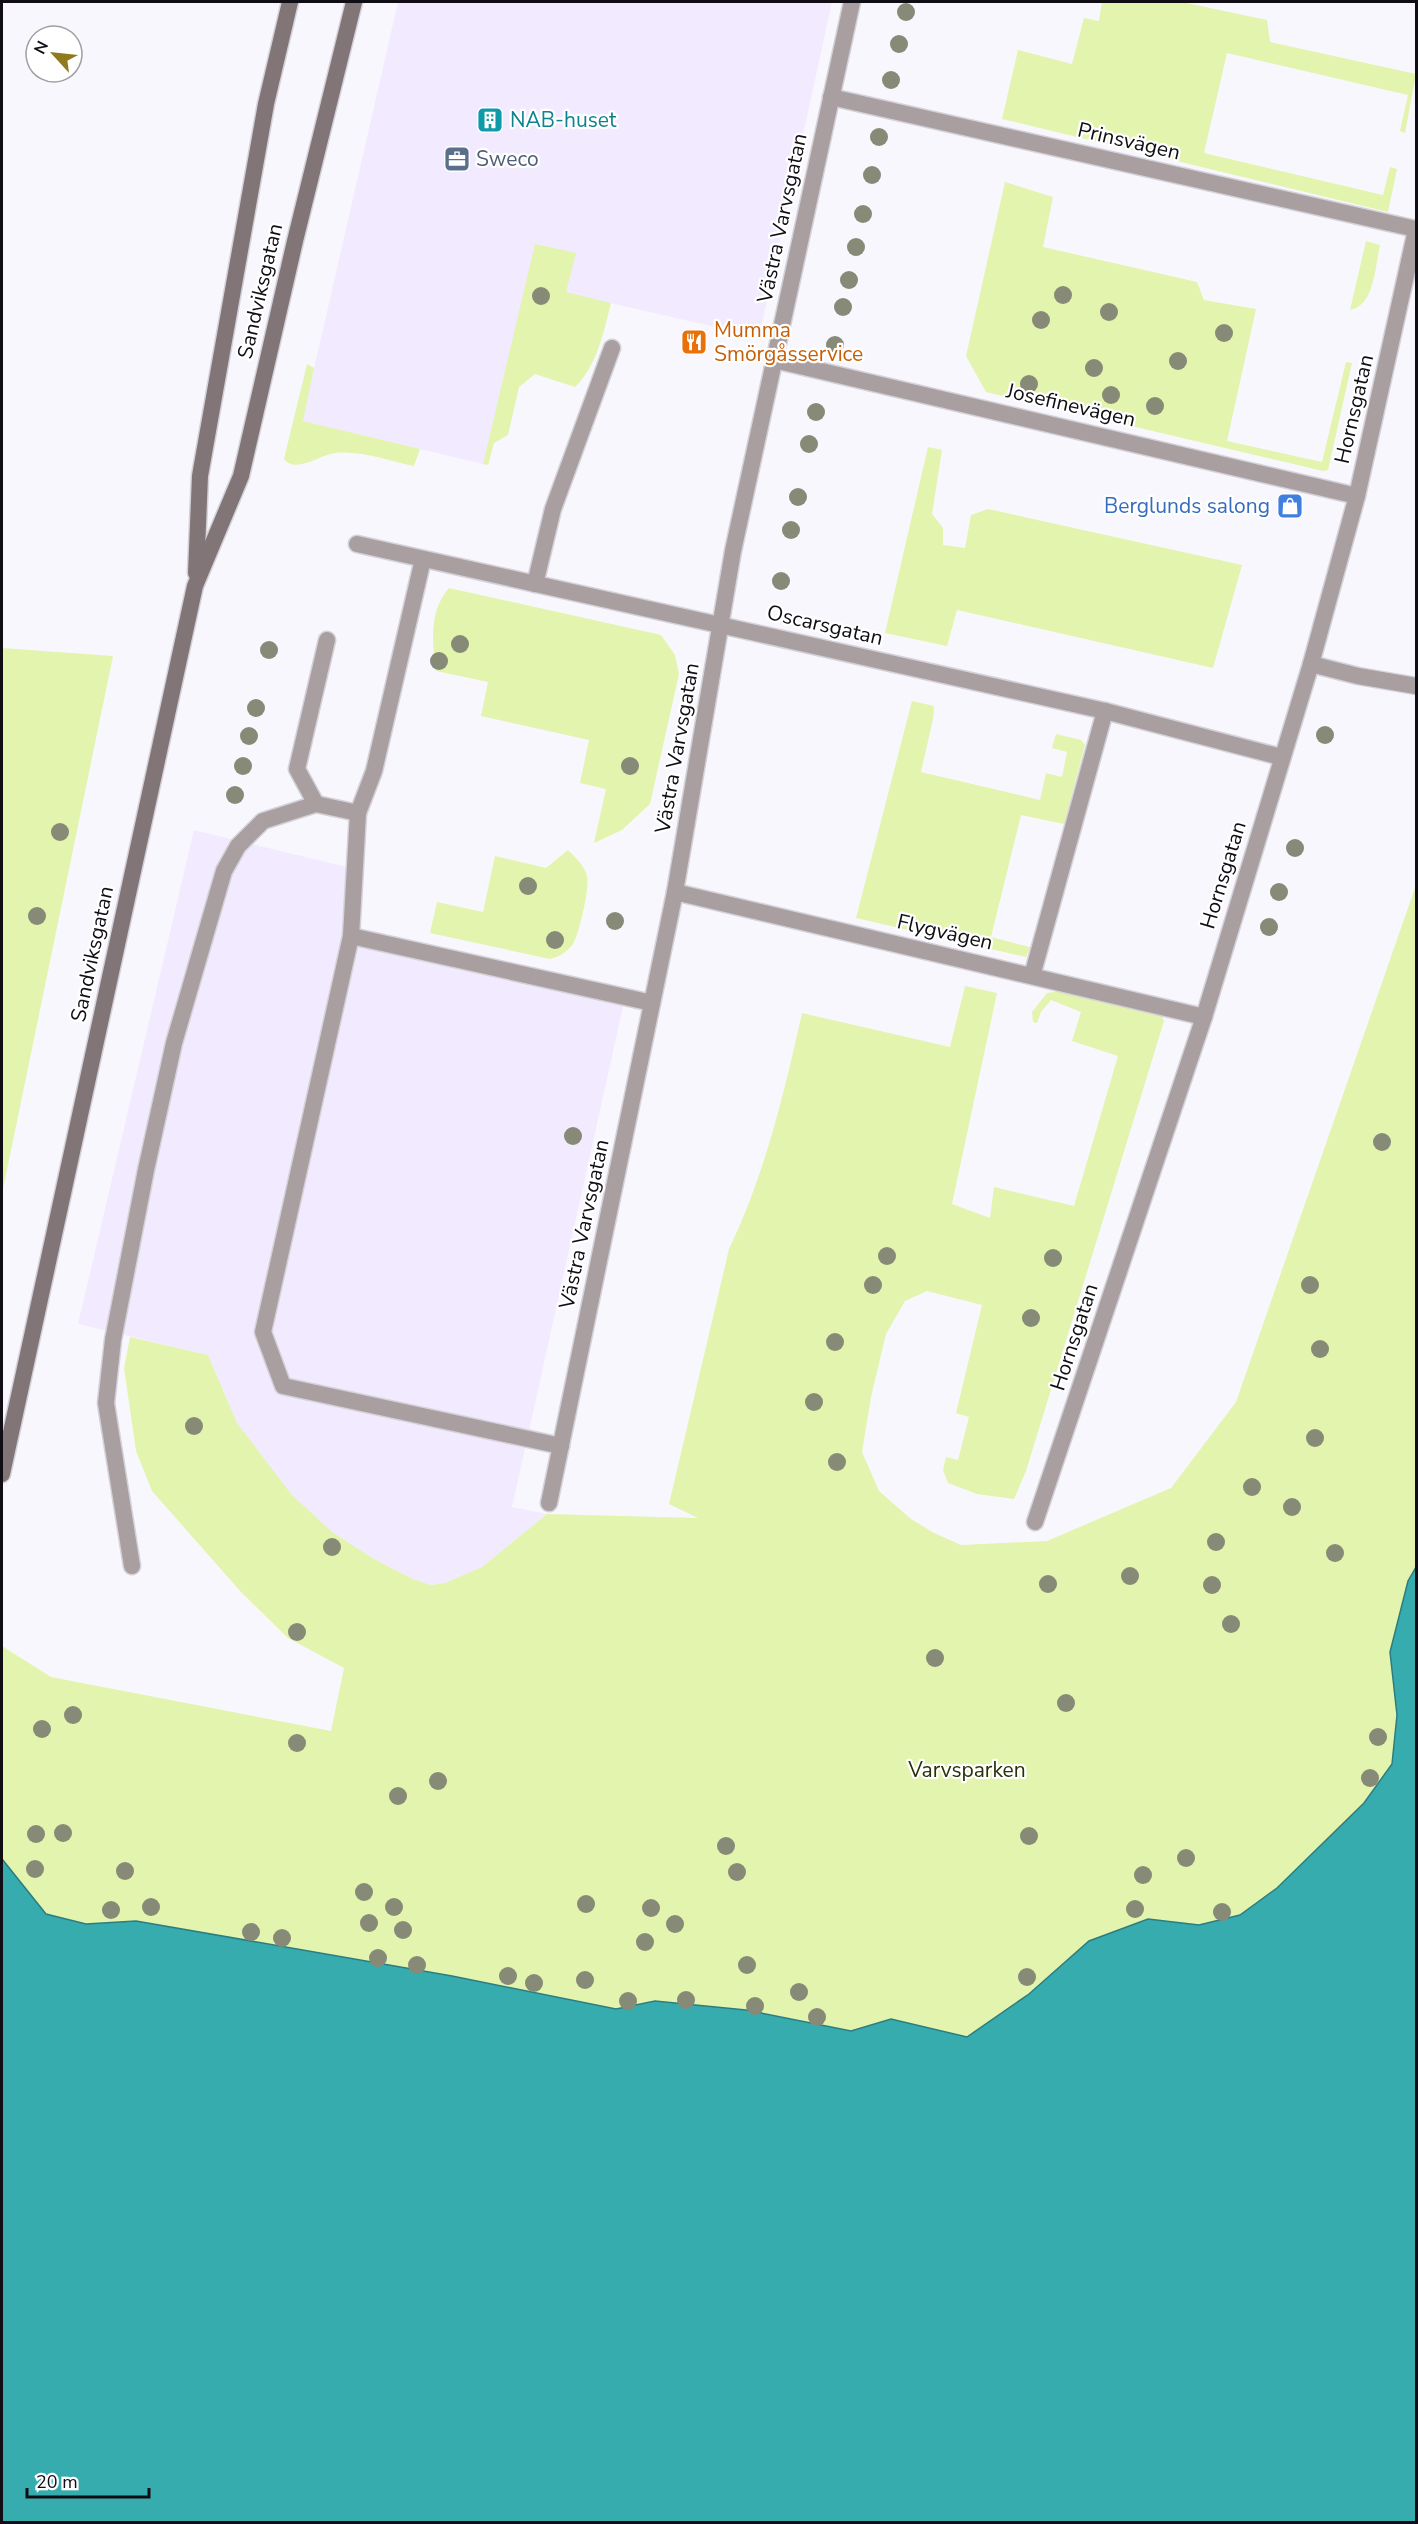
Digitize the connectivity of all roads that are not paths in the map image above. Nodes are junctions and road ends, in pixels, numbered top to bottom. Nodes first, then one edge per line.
1 (290, 2) edge
2 (354, 2) edge
3 (852, 2) edge
4 (831, 98) junction
5 (1416, 229) edge
6 (612, 348) dead end
7 (774, 360) junction
8 (1357, 496) junction
9 (357, 544) dead end
10 (423, 559) junction
11 (535, 584) junction
12 (195, 586) junction
13 (720, 626) junction
14 (327, 640) dead end
15 (1311, 664) junction
16 (1416, 686) edge
17 (1104, 711) junction
18 (1281, 757) junction
19 (316, 804) junction
20 (358, 813) junction
21 (675, 892) junction
22 (351, 936) junction
23 (1032, 976) junction
24 (652, 1004) junction
25 (1204, 1017) junction
26 (561, 1446) junction
27 (2, 1474) edge
28 (549, 1503) dead end
29 (1035, 1522) dead end
30 (132, 1566) dead end

1 - 12 main road, Sandviksgatan
2 - 12 main road, Sandviksgatan
3 - 4 street, Västra Varvsgatan
4 - 5 street, Prinsvägen
4 - 7 street, Västra Varvsgatan
5 - 8 street, Hornsgatan
6 - 11 street
7 - 8 street, Josefinevägen
7 - 13 street, Västra Varvsgatan
8 - 15 street, Hornsgatan
9 - 10 street, Oscarsgatan
10 - 11 street, Oscarsgatan
10 - 20 street
11 - 13 street, Oscarsgatan
12 - 27 main road, Sandviksgatan
13 - 17 street, Oscarsgatan
13 - 21 street, Västra Varvsgatan
14 - 19 street
15 - 16 street
15 - 18 street, Hornsgatan
17 - 18 street, Oscarsgatan
17 - 23 street
18 - 25 street, Hornsgatan
19 - 20 street
19 - 30 street
20 - 22 street
21 - 23 street, Flygvägen
21 - 24 street, Västra Varvsgatan
22 - 24 street
22 - 26 street
23 - 25 street, Flygvägen
24 - 26 street, Västra Varvsgatan
25 - 29 street, Hornsgatan
26 - 28 street, Västra Varvsgatan

